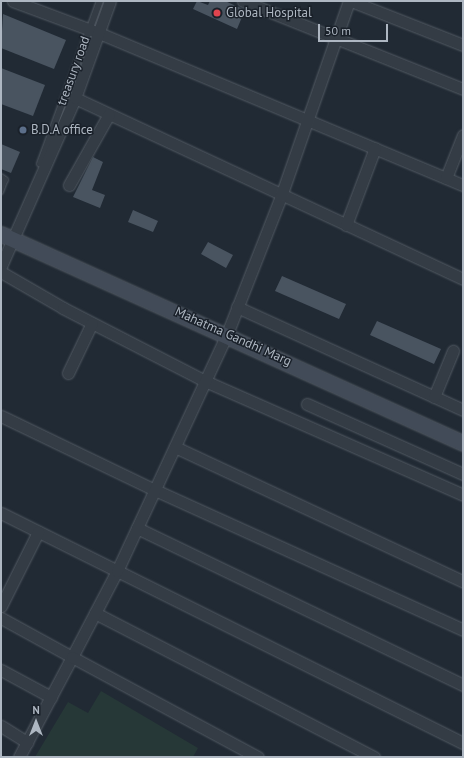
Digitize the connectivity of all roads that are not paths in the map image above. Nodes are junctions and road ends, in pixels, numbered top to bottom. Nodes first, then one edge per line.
1 (13, 1) edge
2 (100, 1) edge
3 (110, 1) edge
4 (243, 1) edge
5 (350, 1) edge
6 (26, 4) edge
7 (94, 31) junction
8 (337, 37) junction
9 (463, 46) edge
10 (463, 89) edge
11 (75, 98) junction
12 (109, 114) junction
13 (308, 120) junction
14 (463, 135) edge
15 (375, 148) junction
16 (1, 177) edge
17 (446, 178) junction
18 (69, 185) dead end
19 (463, 185) edge
20 (1, 191) edge
21 (281, 196) junction
22 (346, 226) junction
23 (10, 235) edge
24 (1, 266) edge
25 (1, 272) edge
26 (463, 279) edge
27 (237, 307) junction
28 (92, 323) junction
29 (227, 334) junction
30 (453, 350) dead end
31 (68, 373) dead end
32 (205, 381) junction
33 (434, 397) junction
34 (307, 404) dead end
35 (463, 410) edge
36 (1, 416) edge
37 (463, 443) edge
38 (175, 447) junction
39 (463, 474) edge
40 (155, 490) junction
41 (463, 495) edge
42 (1, 513) edge
43 (137, 528) junction
44 (38, 532) junction
45 (117, 571) junction
46 (463, 581) edge
47 (2, 600) edge
48 (95, 613) junction
49 (1, 618) edge
50 (463, 630) edge
51 (72, 657) junction
52 (1, 670) edge
53 (463, 685) edge
54 (51, 697) junction
55 (1, 726) edge
56 (27, 742) junction
57 (463, 743) edge
58 (19, 757) edge
59 (258, 757) edge
60 (374, 757) edge

1 - 6 street
2 - 7 lane, treasury road
3 - 7 street
4 - 8 street
5 - 8 street
5 - 9 street
6 - 7 street
7 - 11 street
7 - 13 street
7 - 23 lane, treasury road
8 - 10 street
8 - 13 street
11 - 12 street
11 - 23 street
12 - 18 street
12 - 21 street
13 - 15 street
13 - 21 street
14 - 17 street
15 - 17 street
15 - 22 street
16 - 20 lane
17 - 19 street
21 - 22 street
21 - 27 street
22 - 26 street
23 - 24 street
23 - 29 main road, Mahatma Gandhi Marg
25 - 28 street
27 - 29 street
27 - 33 street
28 - 31 street
28 - 32 street
29 - 32 street
29 - 37 main road, Mahatma Gandhi Marg
30 - 33 street
32 - 38 street
32 - 41 street
33 - 35 street
34 - 39 street
36 - 40 street
38 - 40 street
38 - 46 street
40 - 43 street
40 - 50 street
42 - 44 street
43 - 45 street
43 - 53 street
44 - 45 street
44 - 47 street
45 - 48 street
45 - 57 street
48 - 51 street
48 - 60 street
49 - 51 street
51 - 54 street
51 - 59 street
52 - 54 street
54 - 56 street
55 - 56 street
56 - 58 street

